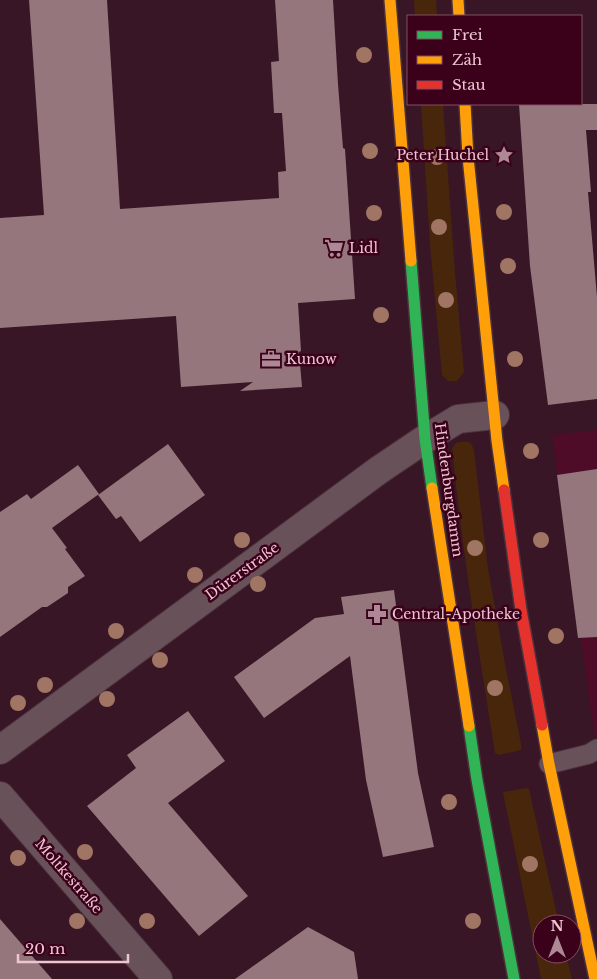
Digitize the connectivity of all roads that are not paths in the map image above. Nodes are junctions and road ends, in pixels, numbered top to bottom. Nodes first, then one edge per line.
1 (390, 0) edge
2 (458, 0) edge
3 (460, 15) edge
4 (465, 105) edge
5 (495, 415) junction
6 (425, 439) junction
7 (597, 749) edge
8 (0, 750) edge
9 (549, 764) junction
10 (0, 796) edge
11 (158, 979) edge
12 (514, 979) edge
13 (595, 979) edge

1 - 6 main road, Hindenburgdamm
2 - 3 main road
4 - 5 main road
5 - 6 street, Dürerstraße
5 - 9 main road
6 - 8 street, Dürerstraße
6 - 12 main road, Hindenburgdamm
7 - 9 lane
9 - 13 main road
10 - 11 street, Moltkestraße

